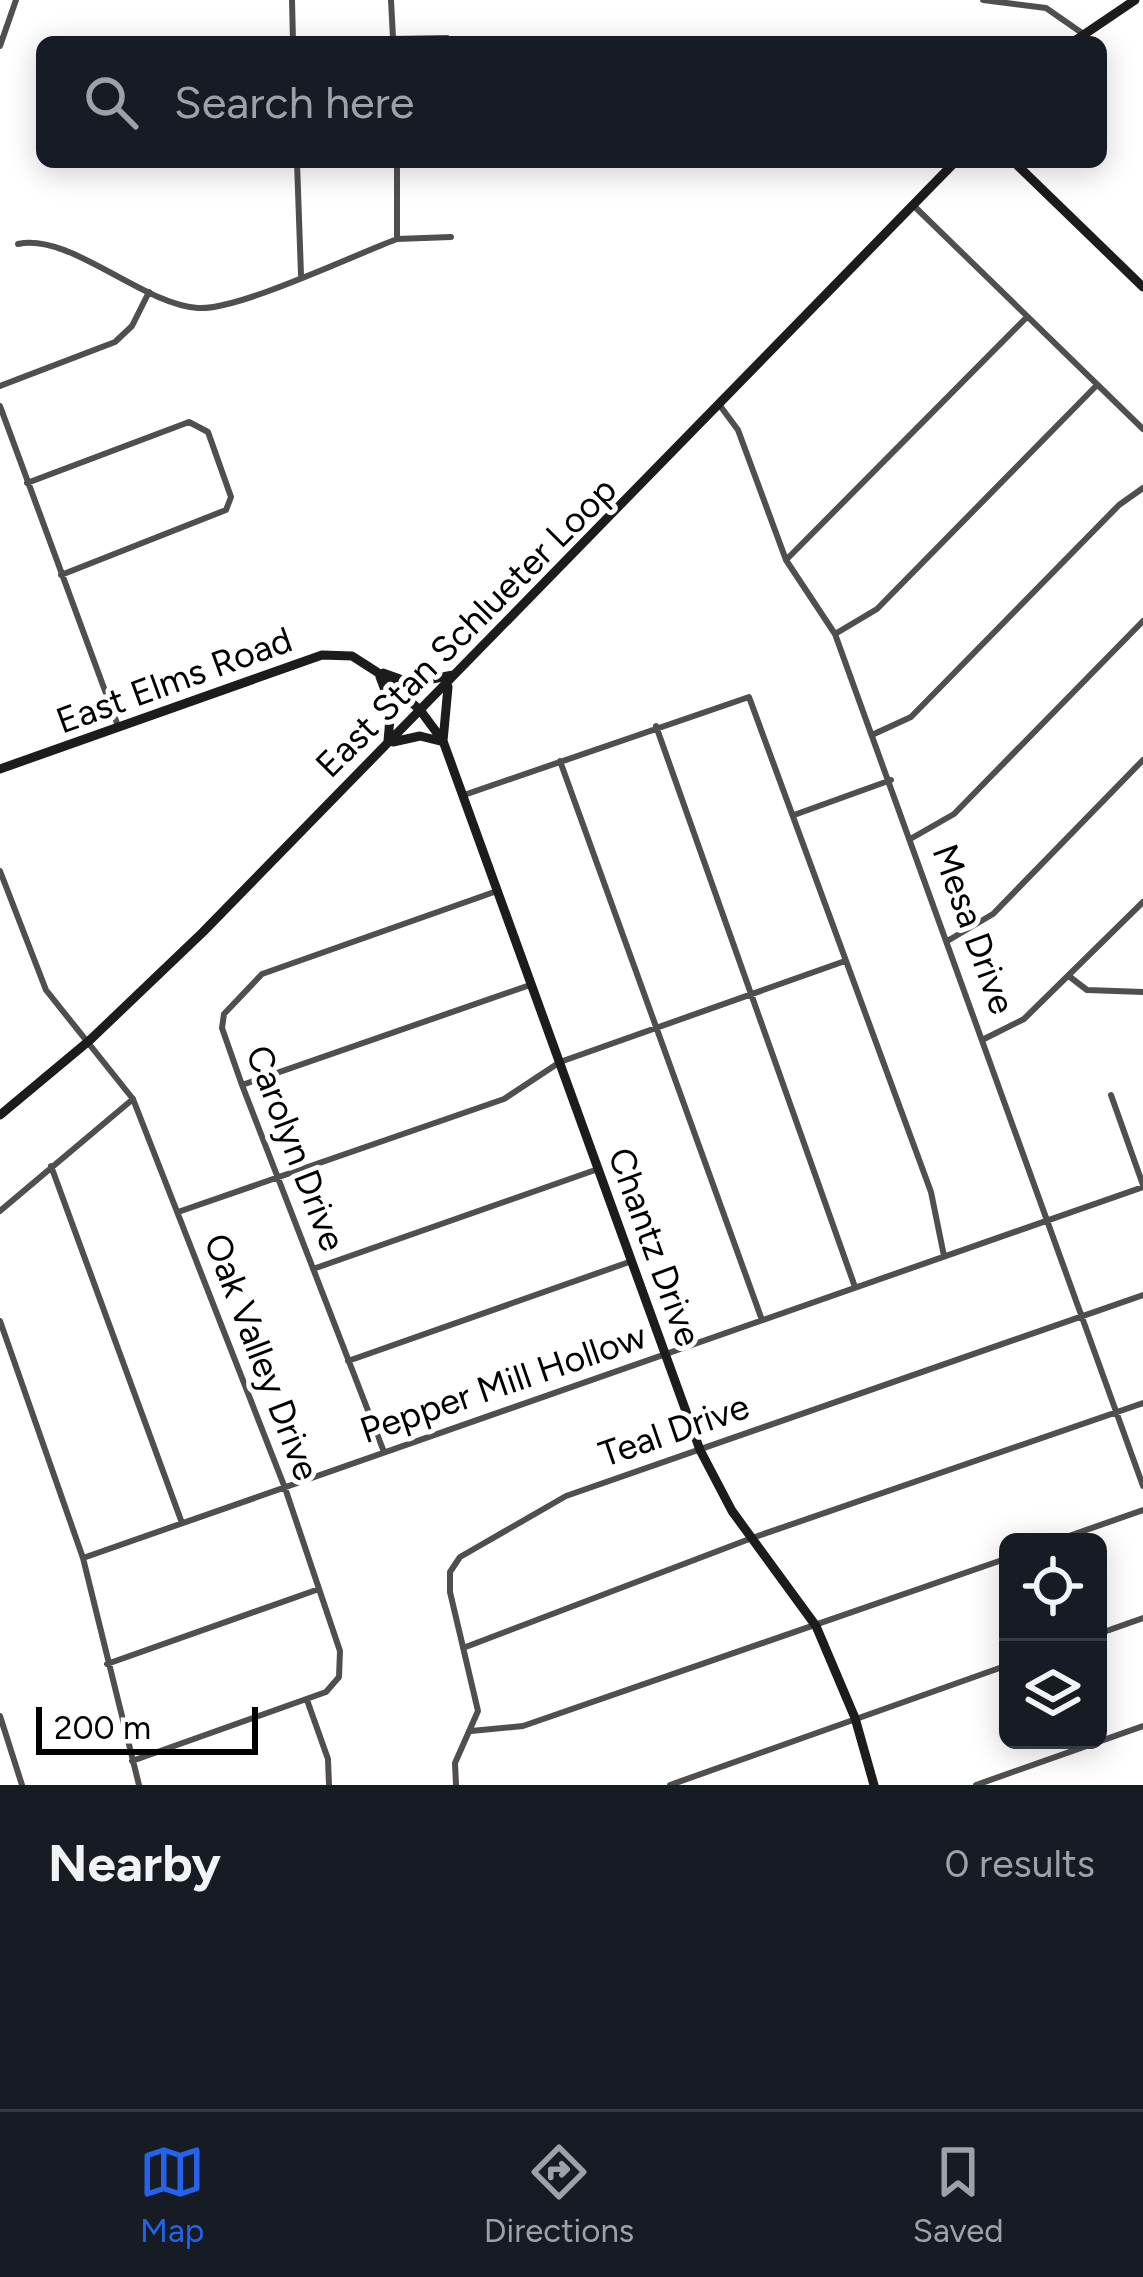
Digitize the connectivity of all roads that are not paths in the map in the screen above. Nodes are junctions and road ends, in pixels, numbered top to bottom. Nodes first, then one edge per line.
1 (16, 0) edge
2 (292, 0) edge
3 (391, 0) edge
4 (982, 0) edge
5 (1121, 0) edge
6 (1135, 0) edge
7 (1113, 10) junction
8 (293, 36) edge
9 (393, 36) edge
10 (1077, 36) edge
11 (1080, 36) edge
12 (0, 46) edge
13 (297, 168) edge
14 (397, 168) edge
15 (950, 168) edge
16 (1020, 168) edge
17 (915, 207) junction
18 (451, 237) dead end
19 (397, 239) junction
20 (18, 244) dead end
21 (302, 275) junction
22 (1143, 287) edge
23 (149, 292) junction
24 (1027, 317) junction
25 (1097, 385) junction
26 (0, 386) edge
27 (0, 406) edge
28 (721, 407) junction
29 (1143, 429) edge
30 (26, 483) junction
31 (1143, 488) edge
32 (786, 560) junction
33 (61, 574) junction
34 (1143, 621) edge
35 (836, 634) junction
36 (377, 672) junction
37 (454, 676) junction
38 (420, 710) junction
39 (656, 726) junction
40 (119, 729) junction
41 (874, 734) junction
42 (443, 741) junction
43 (388, 744) junction
44 (1143, 760) edge
45 (560, 761) junction
46 (0, 769) edge
47 (891, 780) junction
48 (464, 795) junction
49 (794, 815) junction
50 (912, 838) junction
51 (0, 871) edge
52 (500, 890) junction
53 (1143, 902) edge
54 (950, 940) junction
55 (845, 961) junction
56 (1070, 977) junction
57 (533, 983) junction
58 (1143, 992) edge
59 (751, 993) junction
60 (656, 1028) junction
61 (984, 1039) junction
62 (90, 1040) junction
63 (560, 1062) junction
64 (242, 1085) junction
65 (1111, 1095) dead end
66 (133, 1099) junction
67 (0, 1115) edge
68 (51, 1166) junction
69 (598, 1169) junction
70 (279, 1178) junction
71 (1143, 1186) edge
72 (0, 1211) edge
73 (178, 1212) junction
74 (1049, 1220) junction
75 (944, 1256) junction
76 (632, 1261) junction
77 (313, 1269) junction
78 (855, 1287) junction
79 (1143, 1294) edge
80 (1084, 1315) junction
81 (761, 1320) junction
82 (0, 1321) edge
83 (666, 1354) junction
84 (348, 1361) junction
85 (1143, 1403) edge
86 (1118, 1412) junction
87 (700, 1450) junction
88 (385, 1454) junction
89 (1143, 1486) edge
90 (285, 1488) junction
91 (1143, 1510) edge
92 (182, 1523) junction
93 (1078, 1533) edge
94 (752, 1538) junction
95 (83, 1558) junction
96 (999, 1561) edge
97 (319, 1588) junction
98 (1143, 1618) edge
99 (816, 1626) junction
100 (1107, 1631) edge
101 (463, 1648) junction
102 (107, 1664) junction
103 (999, 1668) edge
104 (307, 1700) junction
105 (0, 1716) edge
106 (855, 1718) junction
107 (1143, 1726) edge
108 (471, 1732) junction
109 (133, 1761) junction
110 (22, 1785) edge
111 (139, 1785) edge
112 (329, 1785) edge
113 (456, 1785) edge
114 (670, 1785) edge
115 (874, 1785) edge
116 (976, 1785) edge

1 - 12 street
2 - 8 street
3 - 9 street
4 - 10 street
5 - 7 main road
6 - 7 main road
7 - 11 main road
13 - 21 street
14 - 19 street
15 - 17 main road, East Stan Schlueter Loop
16 - 22 main road
17 - 24 street
17 - 28 main road, East Stan Schlueter Loop
18 - 19 street
19 - 21 street
20 - 23 street
21 - 23 street
23 - 26 street
24 - 25 street
24 - 32 street
25 - 29 street
25 - 35 street
27 - 30 street
28 - 32 street, Mesa Drive
28 - 37 main road, East Stan Schlueter Loop
30 - 33 street
30 - 33 street
31 - 41 street
32 - 35 street, Mesa Drive
33 - 40 street
34 - 50 street
35 - 41 street, Mesa Drive
36 - 37 main road
36 - 38 main road, East Elms Road
36 - 40 main road, East Elms Road
36 - 43 main road
37 - 38 main road, East Stan Schlueter Loop
37 - 42 main road
38 - 42 main road, Chantz Drive
38 - 43 main road, East Stan Schlueter Loop
39 - 45 street
39 - 49 street
39 - 59 street
40 - 46 main road, East Elms Road
41 - 47 street, Mesa Drive
42 - 43 main road
42 - 48 main road, Chantz Drive
43 - 62 main road, East Stan Schlueter Loop
44 - 54 street
45 - 48 street
45 - 60 street
47 - 49 street
47 - 50 street, Mesa Drive
48 - 52 main road, Chantz Drive
49 - 55 street
50 - 54 street, Mesa Drive
51 - 62 street, Oak Valley Drive
52 - 57 main road, Chantz Drive
52 - 64 street, Carolyn Drive
53 - 56 street
54 - 61 street, Mesa Drive
55 - 59 street
55 - 75 street
56 - 58 street
56 - 61 street
57 - 63 main road, Chantz Drive
57 - 64 street
59 - 60 street
59 - 78 street
60 - 63 street
60 - 81 street
61 - 74 street, Mesa Drive
62 - 66 street, Oak Valley Drive
62 - 67 main road, East Stan Schlueter Loop
63 - 69 main road, Chantz Drive
63 - 70 street
64 - 70 street, Carolyn Drive
65 - 71 street
66 - 68 street
66 - 73 street, Oak Valley Drive
68 - 72 street
68 - 92 street
69 - 76 main road, Chantz Drive
69 - 77 street
70 - 73 street
70 - 77 street, Carolyn Drive
71 - 74 street, Pepper Mill Hollow
73 - 90 street, Oak Valley Drive
74 - 75 street, Pepper Mill Hollow
74 - 80 street, Mesa Drive
75 - 78 street, Pepper Mill Hollow
76 - 83 main road, Chantz Drive
76 - 84 street
77 - 84 street, Carolyn Drive
78 - 81 street, Pepper Mill Hollow
79 - 80 street, Teal Drive
80 - 86 street, Mesa Drive
80 - 87 street, Teal Drive
81 - 83 street, Pepper Mill Hollow
82 - 95 street
83 - 87 main road, Chantz Drive
83 - 88 street, Pepper Mill Hollow
84 - 88 street, Carolyn Drive
85 - 86 street
86 - 89 street, Mesa Drive
86 - 94 street
87 - 94 main road, Chantz Drive
87 - 101 street, Teal Drive
88 - 90 street, Pepper Mill Hollow
90 - 92 street, Pepper Mill Hollow
90 - 97 street, Oak Valley Drive
91 - 93 street
92 - 95 street, Pepper Mill Hollow
94 - 99 main road, Chantz Drive
94 - 101 street
95 - 102 street
96 - 99 street
97 - 102 street
97 - 104 street, Oak Valley Drive
98 - 100 street
99 - 106 main road, Chantz Drive
99 - 108 street
101 - 108 street, Teal Drive
102 - 109 street
103 - 106 street
104 - 109 street
104 - 112 street
105 - 110 street
106 - 114 street
106 - 115 main road, Chantz Drive
107 - 116 street
108 - 113 street, Teal Drive
109 - 111 street

